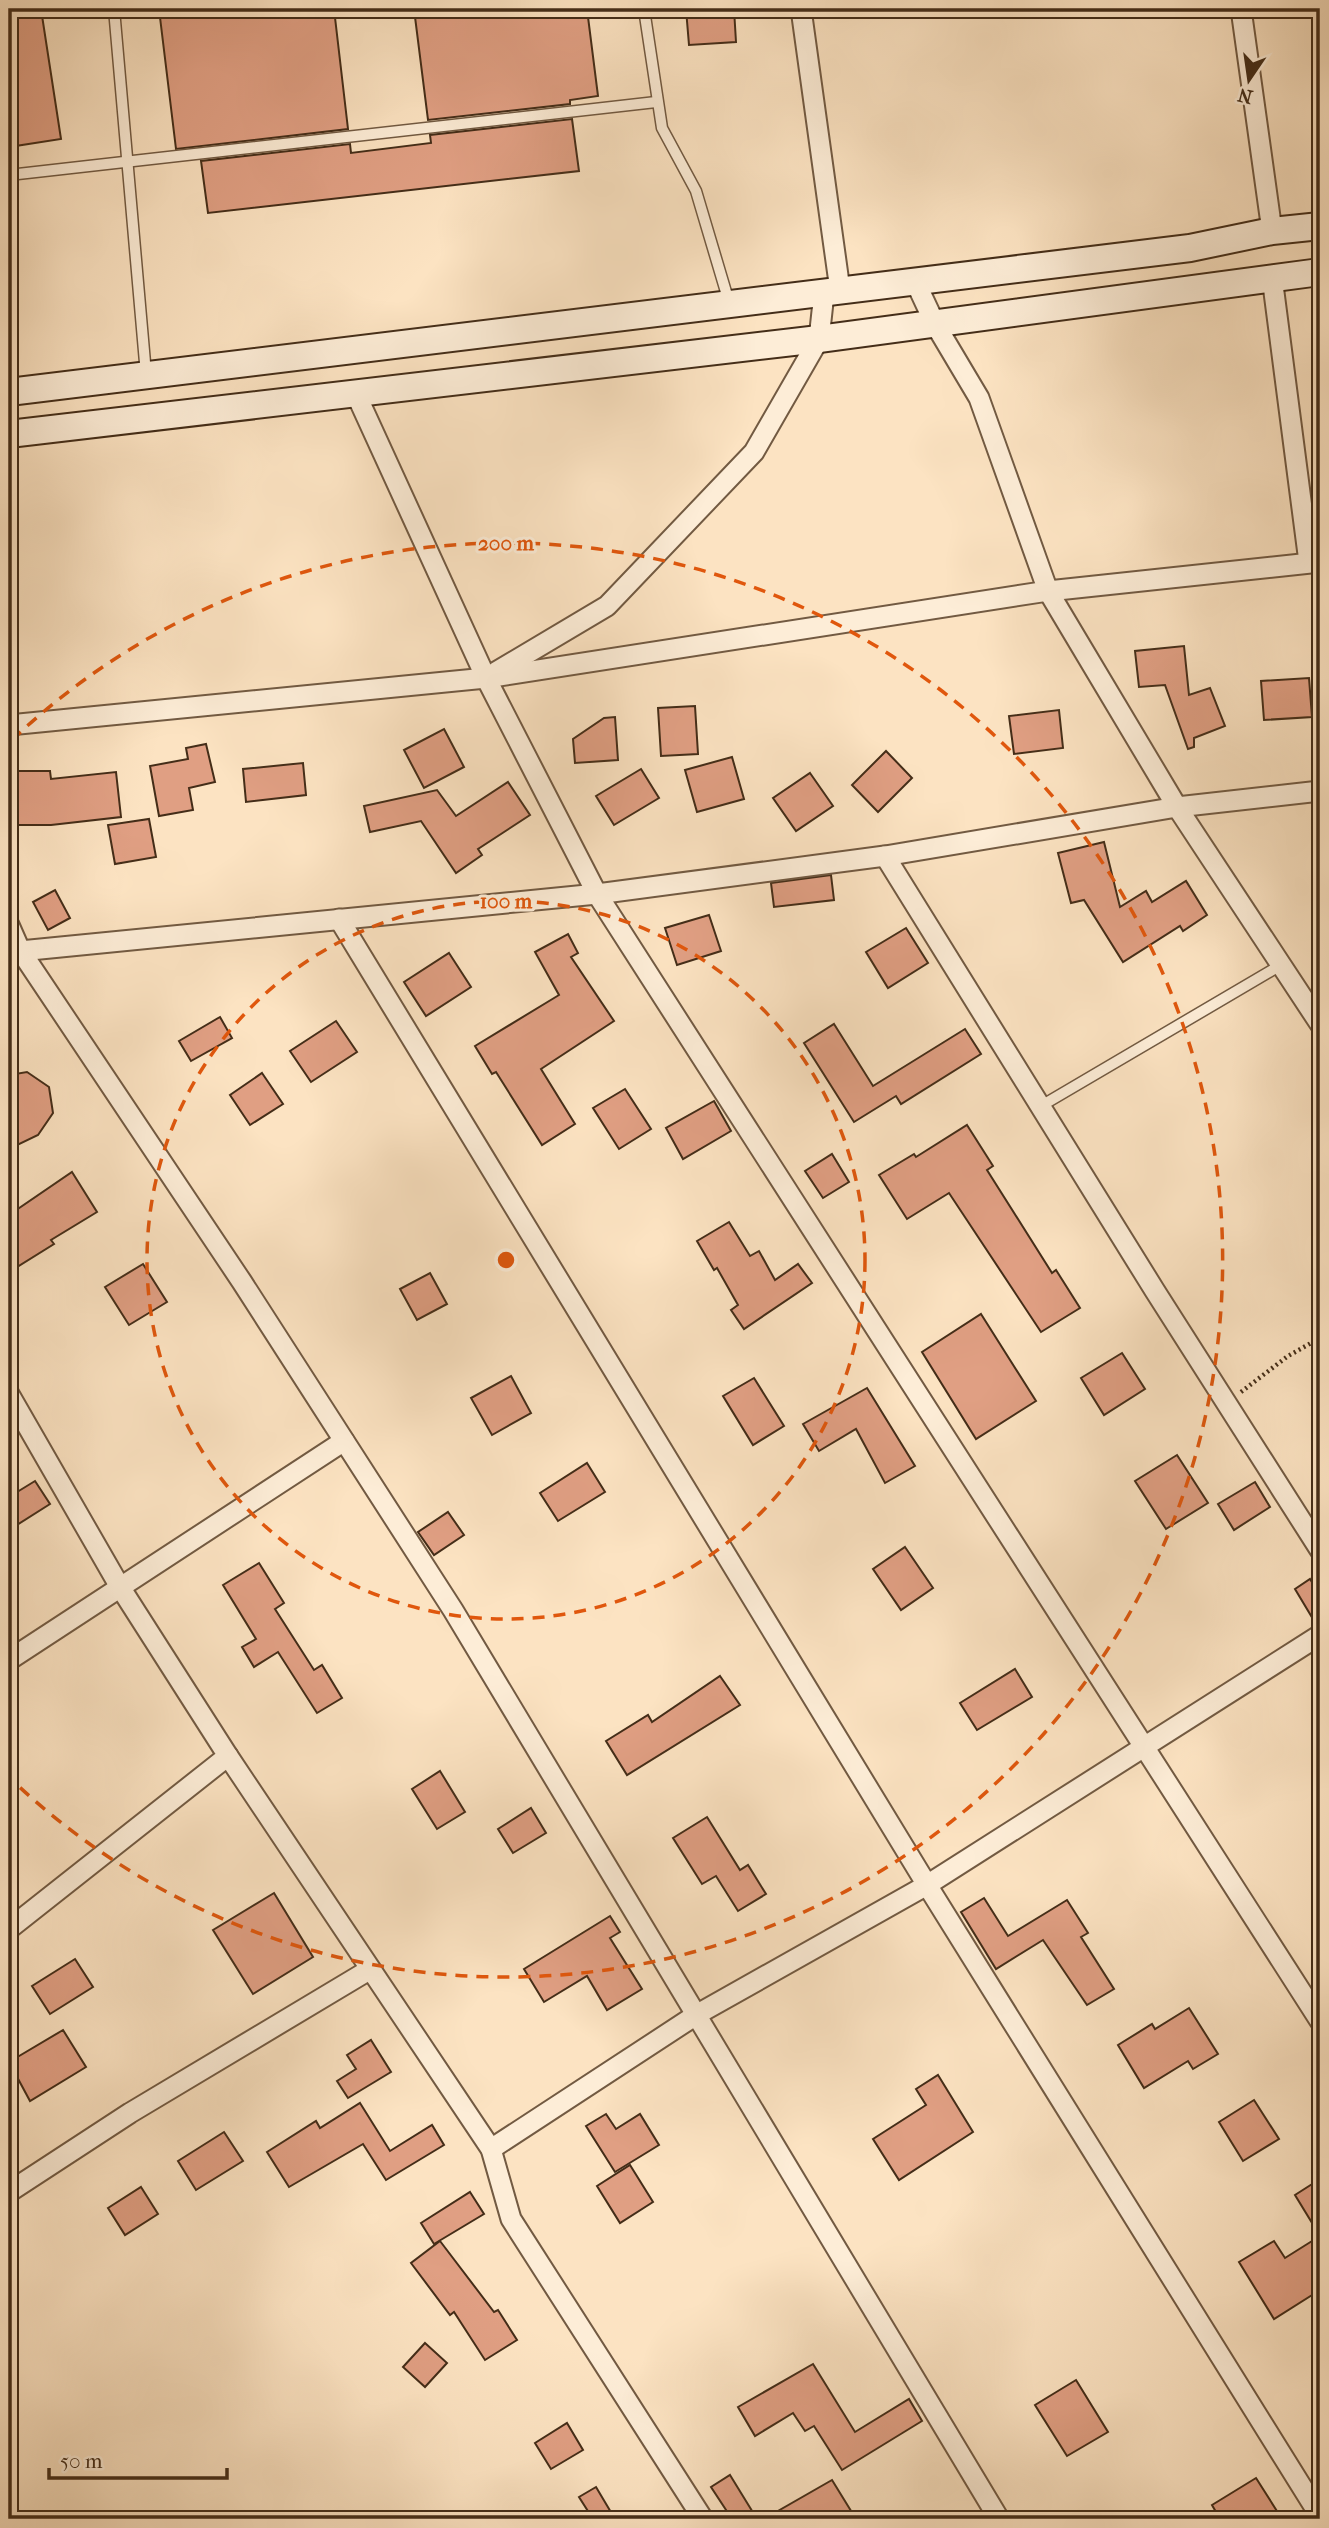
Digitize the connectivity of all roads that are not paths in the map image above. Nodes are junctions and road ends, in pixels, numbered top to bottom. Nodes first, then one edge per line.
1 (114, 9) edge
2 (644, 9) edge
3 (801, 9) edge
4 (1241, 9) edge
5 (656, 102) junction
6 (129, 161) junction
7 (9, 175) edge
8 (1320, 226) edge
9 (1272, 231) junction
10 (1320, 272) edge
11 (1272, 277) junction
12 (915, 281) junction
13 (832, 291) junction
14 (729, 303) junction
15 (935, 324) junction
16 (819, 340) junction
17 (146, 375) junction
18 (9, 391) edge
19 (356, 394) junction
20 (9, 434) edge
21 (1315, 562) edge
22 (1048, 591) junction
23 (486, 678) junction
24 (9, 725) edge
25 (1320, 791) edge
26 (1177, 807) junction
27 (885, 856) junction
28 (597, 894) junction
29 (339, 919) junction
30 (9, 925) edge
31 (14, 951) edge
32 (1281, 965) junction
33 (1319, 1020) edge
34 (1041, 1106) junction
35 (9, 1394) edge
36 (344, 1441) junction
37 (1320, 1550) edge
38 (120, 1587) junction
39 (1320, 1635) edge
40 (9, 1660) edge
41 (1145, 1748) junction
42 (228, 1756) junction
43 (927, 1885) junction
44 (9, 1928) edge
45 (369, 1970) junction
46 (696, 2015) junction
47 (1320, 2021) edge
48 (491, 2149) junction
49 (9, 2192) edge
50 (1320, 2516) edge
51 (703, 2519) edge
52 (999, 2519) edge

1 - 6 lane
2 - 5 lane
3 - 13 street
4 - 9 street
5 - 6 lane
5 - 14 lane
6 - 7 lane
6 - 17 lane
8 - 9 main road
9 - 12 main road
10 - 11 main road
11 - 15 main road
11 - 21 street
12 - 13 main road
12 - 15 street
13 - 14 main road
13 - 16 street
14 - 17 main road
15 - 16 main road
15 - 22 street
16 - 19 main road
16 - 23 street
17 - 18 main road
19 - 20 main road
19 - 23 street
21 - 22 street
22 - 23 street
22 - 26 street
23 - 24 street
23 - 28 street
25 - 26 street
26 - 27 street
26 - 32 street
27 - 28 street
27 - 34 street
28 - 29 street
28 - 41 street
29 - 31 street
29 - 43 street
30 - 31 street
31 - 36 street
32 - 33 street
32 - 34 lane
34 - 37 street
35 - 38 street
36 - 38 street
36 - 46 street
38 - 40 street
38 - 42 street
39 - 41 street
41 - 43 street
41 - 47 street
42 - 44 street
42 - 45 street
43 - 46 street
43 - 50 street
45 - 48 street
45 - 49 street
46 - 48 street
46 - 52 street
48 - 51 street

